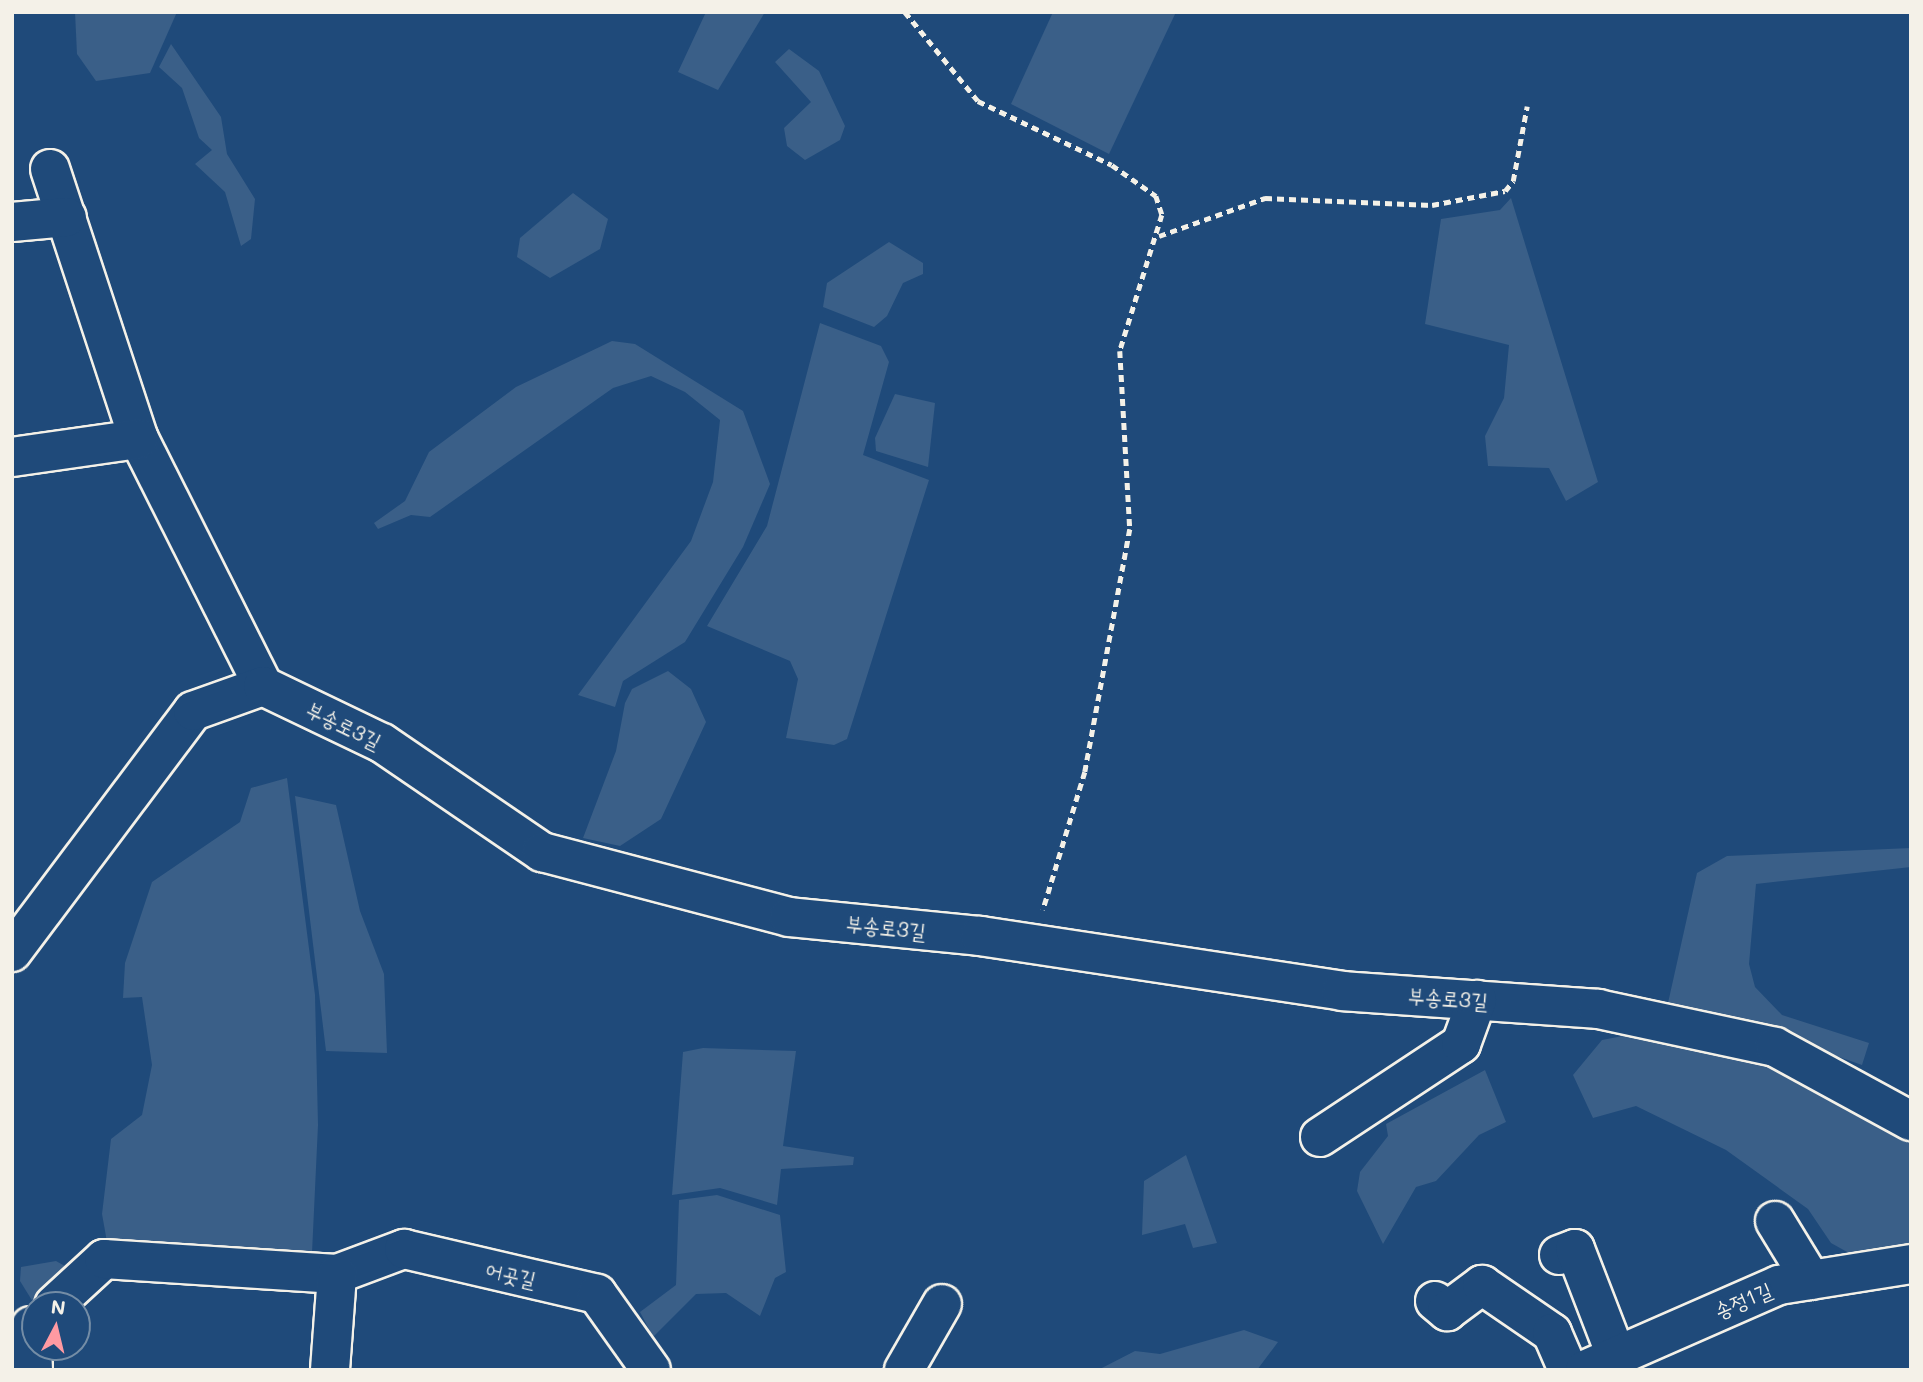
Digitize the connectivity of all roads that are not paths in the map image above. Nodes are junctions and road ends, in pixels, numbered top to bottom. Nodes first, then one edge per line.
1 (50, 169) dead end
2 (66, 218) junction
3 (12, 222) edge
4 (139, 439) junction
5 (12, 457) edge
6 (263, 685) junction
7 (12, 952) edge
8 (1477, 1000) junction
9 (1911, 1121) edge
10 (1320, 1137) dead end
11 (1775, 1221) dead end
12 (1559, 1255) dead end
13 (1911, 1264) edge
14 (337, 1274) junction
15 (1811, 1280) junction
16 (63, 1291) edge
17 (1435, 1301) dead end
18 (942, 1304) dead end
19 (1600, 1362) edge
20 (330, 1370) edge
21 (651, 1370) edge
22 (904, 1370) edge
23 (1567, 1370) edge

1 - 2 street
2 - 3 street
2 - 4 street
4 - 5 street
4 - 6 street
6 - 7 street
6 - 8 street, 부송로3길
8 - 9 street, 부송로3길
8 - 10 street
11 - 15 street
12 - 19 street
13 - 15 street, 송정1길
14 - 16 street, 어곳길
14 - 20 street
14 - 21 street, 어곳길
15 - 19 street, 송정1길
17 - 23 street
18 - 22 street

